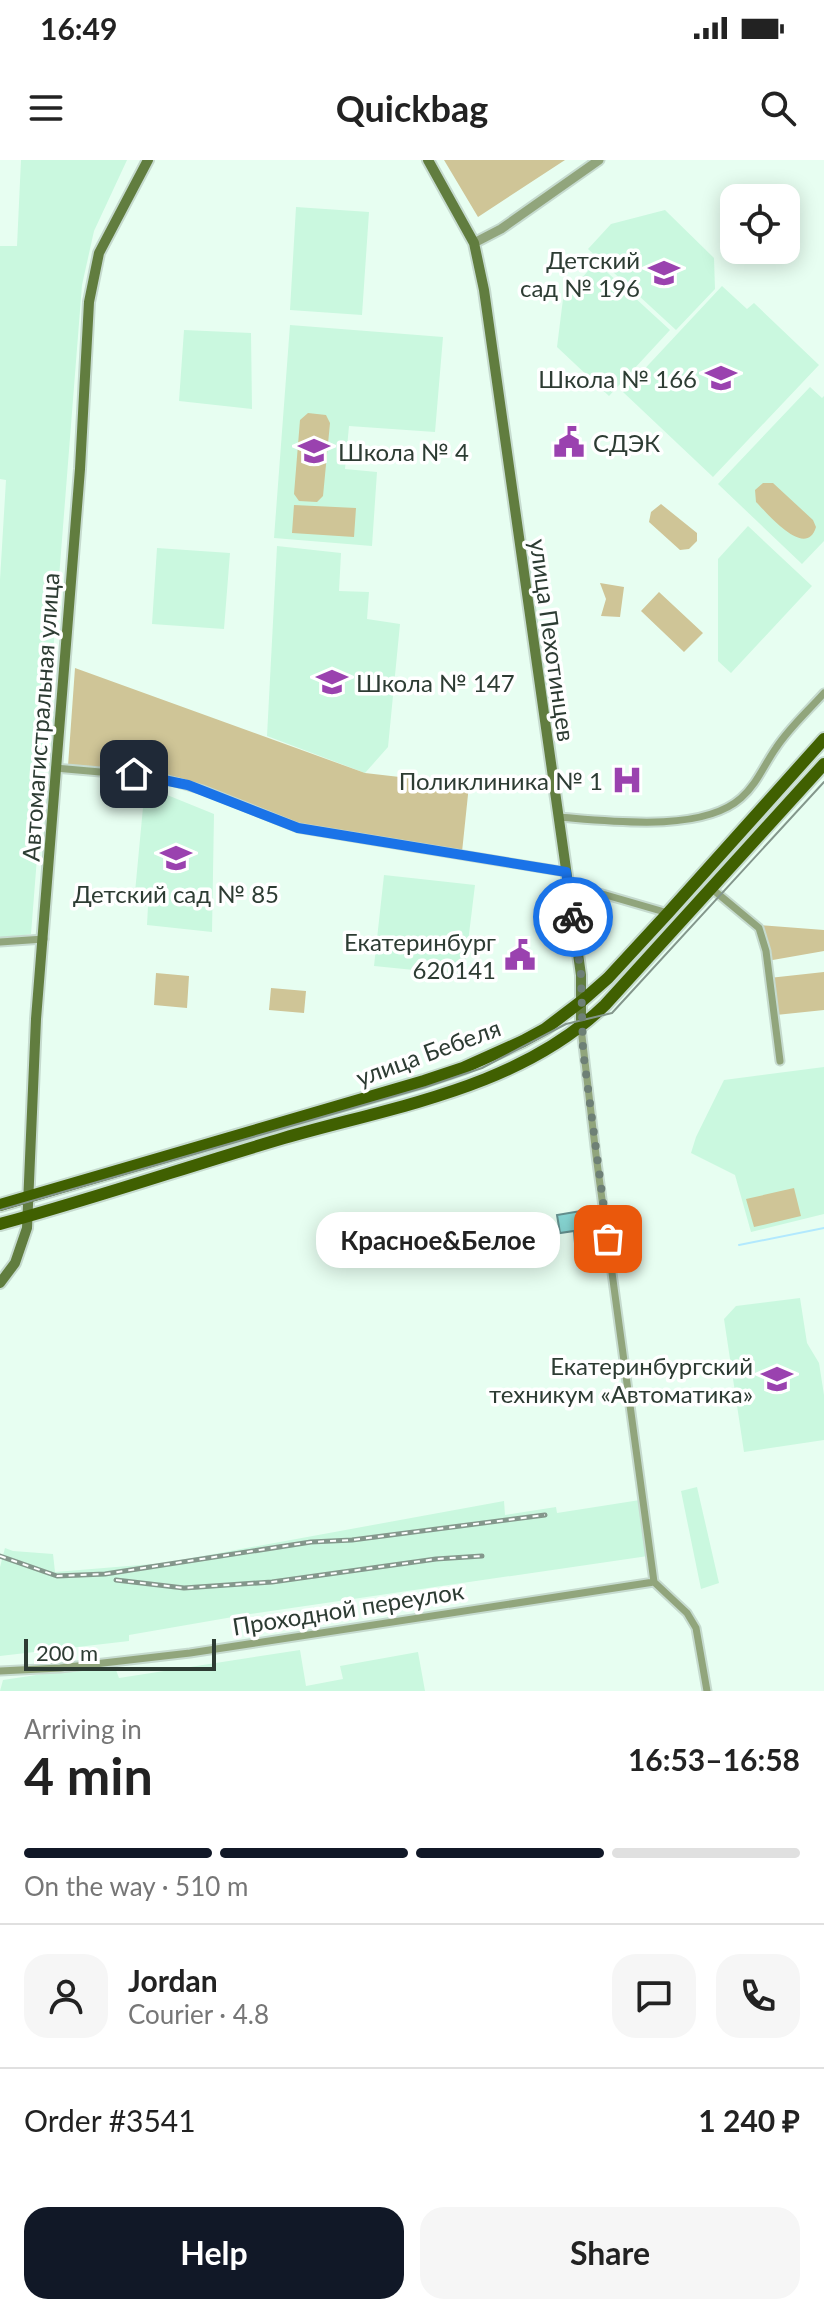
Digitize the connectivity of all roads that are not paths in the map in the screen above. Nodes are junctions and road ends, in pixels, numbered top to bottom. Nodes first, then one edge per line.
1 (148, 160) edge
2 (428, 160) edge
3 (599, 160) edge
4 (474, 243) junction
5 (824, 693) edge
6 (824, 739) edge
7 (824, 764) edge
8 (55, 768) junction
9 (558, 817) junction
10 (566, 872) junction
11 (711, 888) junction
12 (569, 889) junction
13 (668, 913) junction
14 (44, 939) junction
15 (0, 942) edge
16 (583, 1000) junction
17 (581, 1028) junction
18 (780, 1061) dead end
19 (28, 1195) junction
20 (0, 1205) edge
21 (28, 1217) junction
22 (0, 1224) edge
23 (0, 1283) edge
24 (654, 1582) junction
25 (0, 1671) edge
26 (707, 1691) edge

1 - 8 main road, Автомагистральная улица
2 - 4 main road, улица Пехотинцев
3 - 4 street
4 - 9 main road, улица Пехотинцев
5 - 9 street
6 - 13 main road, улица Бебеля
7 - 11 main road, улица Бебеля
8 - 10 street
8 - 14 main road, Автомагистральная улица
9 - 10 main road, улица Пехотинцев
10 - 12 main road, улица Пехотинцев
11 - 17 main road, улица Бебеля
11 - 18 street
12 - 13 street
12 - 16 main road, улица Пехотинцев
13 - 16 main road, улица Бебеля
14 - 15 street
14 - 19 main road, Автомагистральная улица
16 - 17 main road, улица Пехотинцев
16 - 19 main road, улица Бебеля
17 - 21 main road, улица Бебеля
17 - 24 street, улица Пехотинцев
19 - 20 main road, улица Бебеля
19 - 21 main road, Автомагистральная улица
21 - 22 main road, улица Бебеля
21 - 23 main road, Автомагистральная улица
24 - 25 street, Проходной переулок
24 - 26 street

